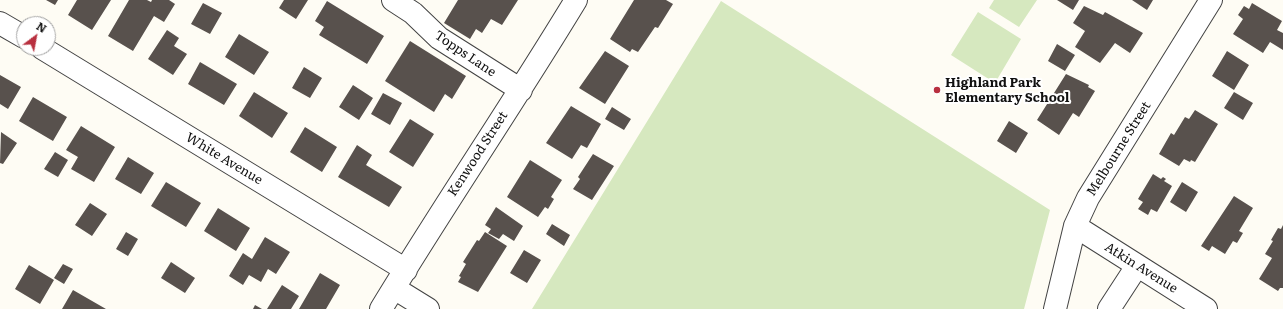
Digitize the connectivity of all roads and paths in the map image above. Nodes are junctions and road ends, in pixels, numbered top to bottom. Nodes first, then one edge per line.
1 (393, 0) edge
2 (576, 0) edge
3 (1211, 0) edge
4 (0, 22) edge
5 (16, 32) edge
6 (55, 56) edge
7 (521, 90) junction
8 (1075, 226) junction
9 (1137, 266) junction
10 (406, 270) junction
11 (394, 288) junction
12 (381, 309) edge
13 (428, 309) edge
14 (1055, 309) edge
15 (1109, 309) edge
16 (1206, 309) edge

1 - 7 street, Topps Lane
2 - 7 street, Kenwood Street
3 - 8 street, Melbourne Street
4 - 5 street
6 - 10 street, White Avenue
7 - 10 street, Kenwood Street
8 - 9 street, Atkin Avenue
8 - 14 street, Melbourne Street
9 - 15 street
9 - 16 street, Atkin Avenue
10 - 11 street, Kenwood Street
11 - 12 street, Kenwood Street
11 - 13 street

